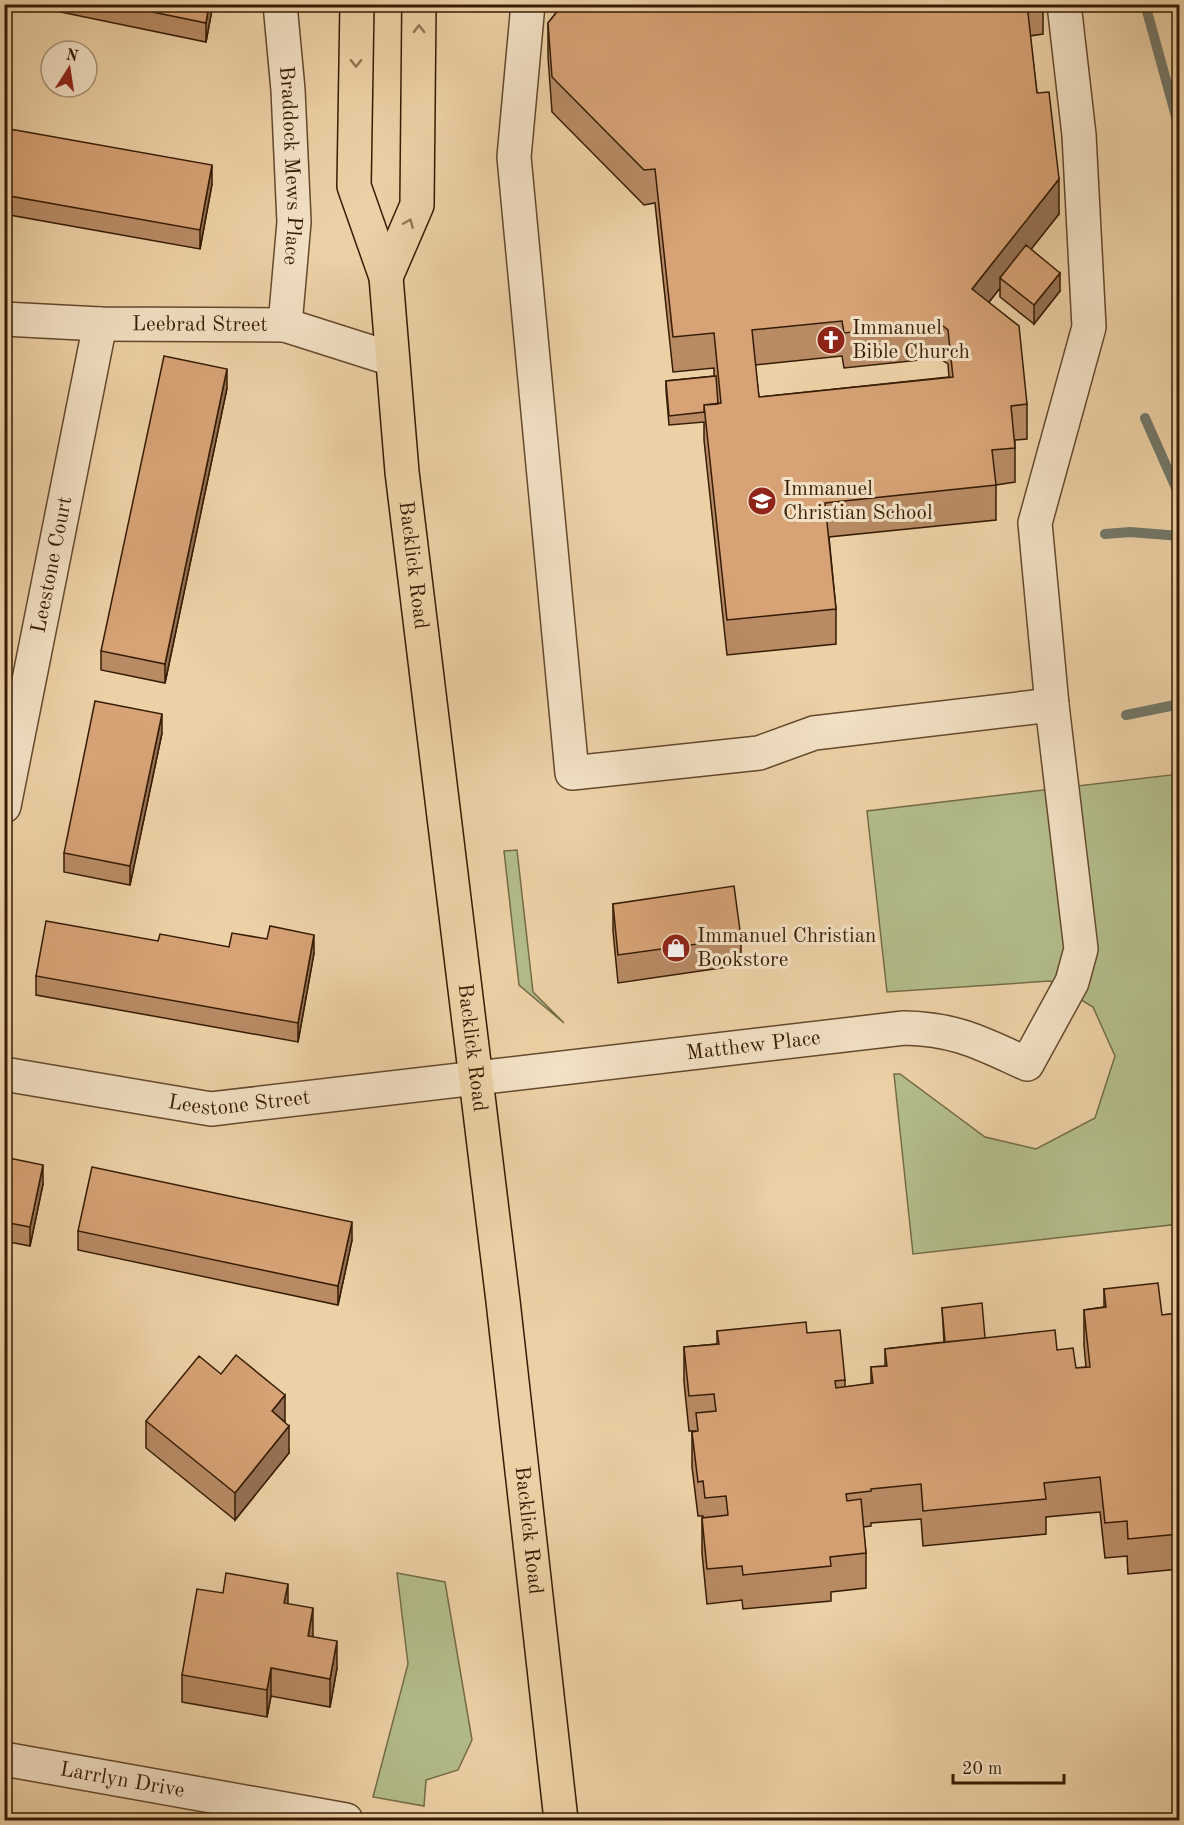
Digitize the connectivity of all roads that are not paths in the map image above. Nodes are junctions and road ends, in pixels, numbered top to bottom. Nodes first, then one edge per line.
1 (280, 4) edge
2 (357, 4) edge
3 (419, 4) edge
4 (528, 4) edge
5 (1064, 4) edge
6 (386, 277) junction
7 (4, 319) edge
8 (100, 324) junction
9 (285, 325) junction
10 (392, 359) junction
11 (1052, 705) junction
12 (4, 806) edge
13 (4, 1074) edge
14 (475, 1079) junction
15 (4, 1759) edge
16 (346, 1821) edge
17 (561, 1821) edge

1 - 9 street, Braddock Mews Place
2 -> 6 main road, Backlick Road
6 -> 3 main road, Backlick Road
4 - 11 street
5 - 11 street
6 - 10 main road, Backlick Road
7 - 8 street, Leebrad Street
8 - 9 street, Leebrad Street
8 - 12 street, Leestone Court
9 - 10 street, Leebrad Street
10 - 14 main road, Backlick Road
11 - 14 street, Matthew Place
13 - 14 street, Leestone Street
14 - 17 main road, Backlick Road
15 - 16 street, Larrlyn Drive

